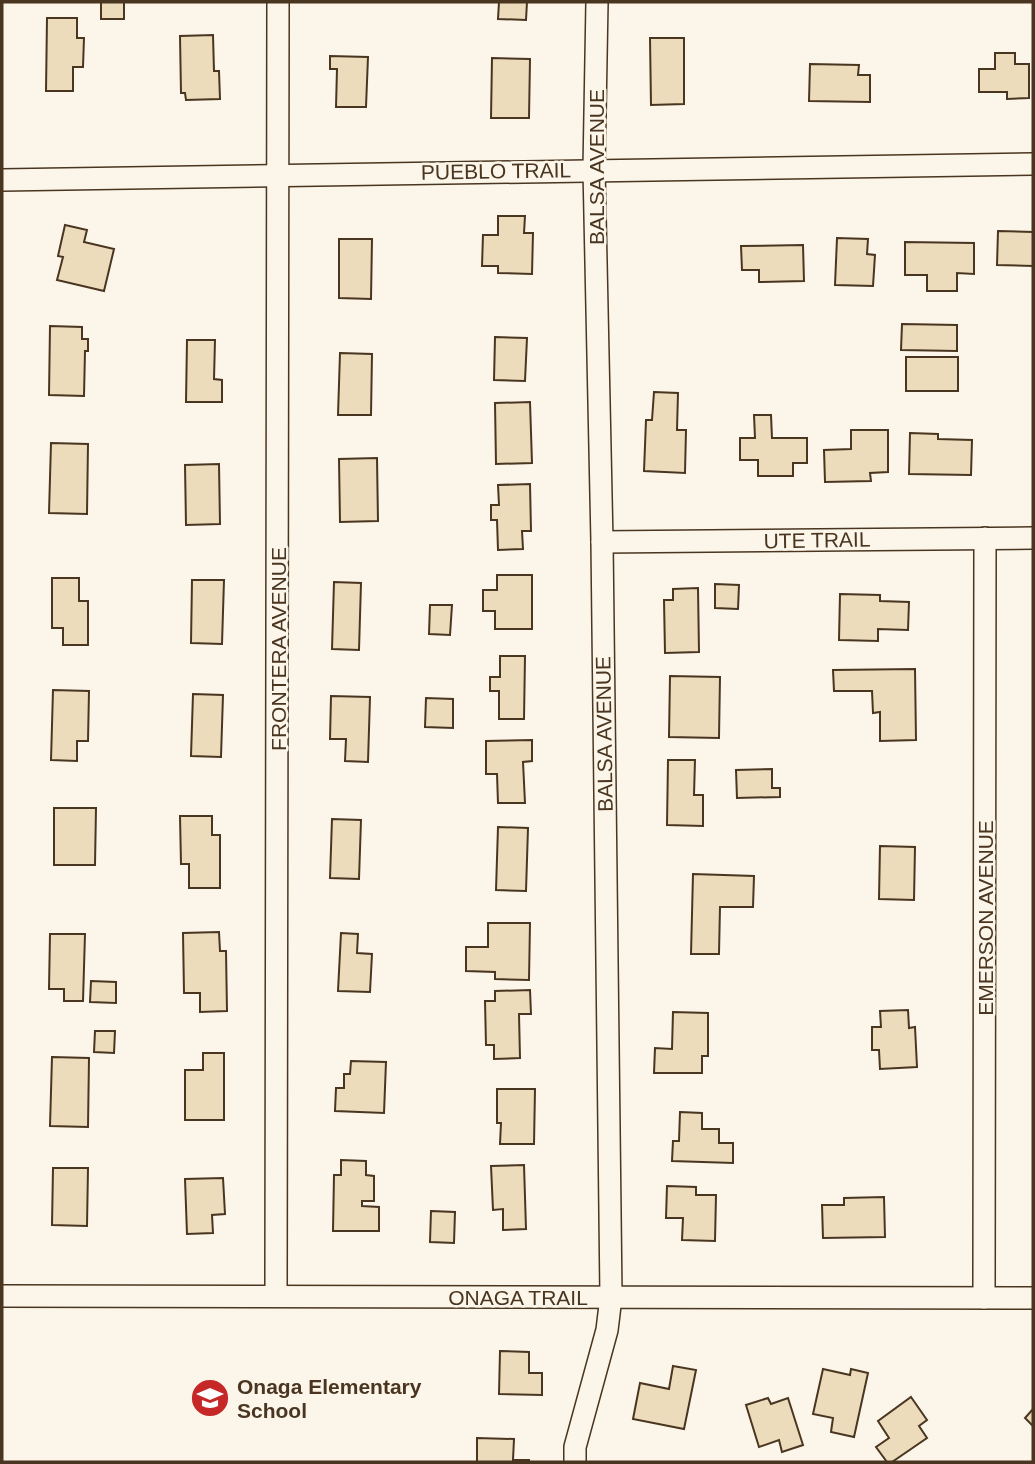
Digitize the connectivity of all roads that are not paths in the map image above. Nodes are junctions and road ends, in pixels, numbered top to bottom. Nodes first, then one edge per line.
1 (278, 2) edge
2 (597, 2) edge
3 (1033, 164) edge
4 (594, 169) junction
5 (279, 175) junction
6 (2, 180) edge
7 (985, 538) junction
8 (1033, 538) edge
9 (602, 542) junction
10 (2, 1296) edge
11 (276, 1296) junction
12 (611, 1297) junction
13 (984, 1298) junction
14 (1033, 1298) edge
15 (575, 1462) edge

1 - 5 street, FRONTERA AVENUE
2 - 4 street, BALSA AVENUE
3 - 4 street, PUEBLO TRAIL
4 - 5 street, PUEBLO TRAIL
4 - 9 street, BALSA AVENUE
5 - 6 street, PUEBLO TRAIL
5 - 11 street, FRONTERA AVENUE
7 - 8 street, UTE TRAIL
7 - 9 street, UTE TRAIL
7 - 13 street, EMERSON AVENUE
9 - 12 street, BALSA AVENUE
10 - 11 street, ONAGA TRAIL
11 - 12 street, ONAGA TRAIL
12 - 13 street, ONAGA TRAIL
12 - 15 street, BALSA AVENUE
13 - 14 street, ONAGA TRAIL

